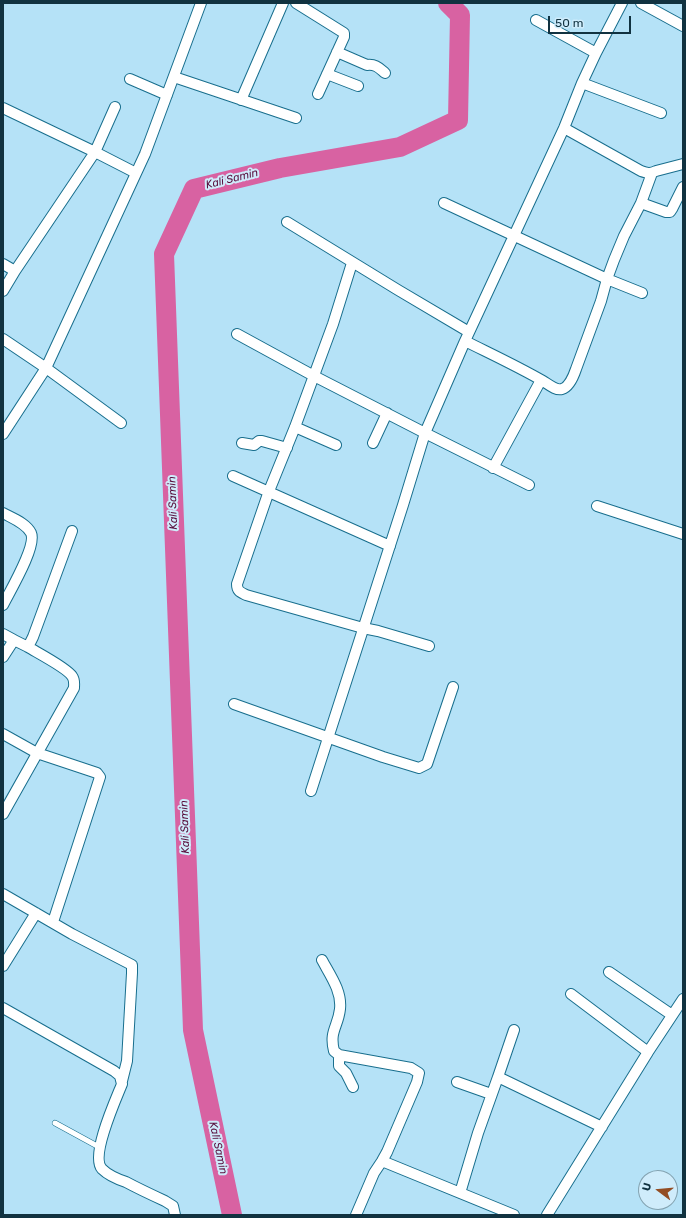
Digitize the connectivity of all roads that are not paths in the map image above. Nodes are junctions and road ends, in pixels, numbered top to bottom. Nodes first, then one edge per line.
1 (201, 3) edge
2 (283, 3) edge
3 (296, 3) edge
4 (622, 3) edge
5 (641, 3) edge
6 (536, 20) dead end
7 (683, 26) edge
8 (337, 52) junction
9 (596, 53) junction
10 (385, 73) dead end
11 (327, 74) junction
12 (174, 77) junction
13 (130, 79) dead end
14 (582, 83) junction
15 (358, 86) dead end
16 (318, 94) dead end
17 (166, 95) junction
18 (241, 100) junction
19 (115, 107) dead end
20 (3, 108) edge
21 (661, 113) dead end
22 (296, 118) dead end
23 (564, 128) junction
24 (95, 152) junction
25 (683, 164) edge
26 (136, 173) junction
27 (652, 173) junction
28 (683, 187) edge
29 (444, 203) dead end
30 (641, 203) junction
31 (287, 222) dead end
32 (514, 236) junction
33 (352, 263) junction
34 (3, 264) edge
35 (15, 271) junction
36 (607, 279) junction
37 (3, 291) edge
38 (642, 293) dead end
39 (237, 334) dead end
40 (467, 336) junction
41 (3, 338) edge
42 (46, 368) junction
43 (314, 376) junction
44 (541, 380) junction
45 (387, 413) junction
46 (121, 423) dead end
47 (295, 427) junction
48 (424, 433) junction
49 (3, 434) edge
50 (242, 443) dead end
51 (373, 443) dead end
52 (336, 445) dead end
53 (286, 448) junction
54 (493, 468) junction
55 (233, 476) dead end
56 (529, 485) dead end
57 (269, 491) junction
58 (597, 506) dead end
59 (3, 513) edge
60 (72, 531) dead end
61 (683, 534) edge
62 (390, 546) junction
63 (3, 605) edge
64 (363, 628) junction
65 (3, 634) edge
66 (14, 640) junction
67 (429, 646) dead end
68 (28, 647) junction
69 (3, 657) edge
70 (453, 687) dead end
71 (234, 704) dead end
72 (3, 734) edge
73 (329, 738) junction
74 (37, 753) junction
75 (311, 791) dead end
76 (3, 814) edge
77 (3, 894) edge
78 (36, 913) junction
79 (53, 922) junction
80 (322, 960) dead end
81 (3, 966) edge
82 (609, 972) dead end
83 (571, 994) dead end
84 (683, 999) edge
85 (3, 1008) edge
86 (672, 1015) junction
87 (514, 1030) dead end
88 (648, 1052) junction
89 (339, 1055) junction
90 (498, 1077) junction
91 (122, 1081) junction
92 (457, 1082) dead end
93 (352, 1087) dead end
94 (491, 1094) junction
95 (55, 1123) dead end
96 (602, 1127) junction
97 (99, 1148) junction
98 (382, 1161) junction
99 (460, 1193) junction
100 (175, 1215) edge
101 (356, 1215) edge
102 (514, 1215) edge
103 (547, 1215) edge

1 - 12 street
2 - 18 street
3 - 8 street
4 - 9 street
5 - 7 street
6 - 9 street
8 - 10 street
8 - 11 street
9 - 14 street
11 - 15 street
11 - 16 street
12 - 17 street
12 - 18 street
13 - 17 street
14 - 21 street
14 - 23 street
17 - 26 street
18 - 22 street
19 - 24 street
20 - 24 street
23 - 27 street
23 - 32 street
24 - 26 street
24 - 35 street
25 - 27 street
26 - 42 street
27 - 30 street
28 - 30 street
29 - 32 street
30 - 36 street
31 - 33 street
32 - 36 street
32 - 40 street
33 - 40 street
33 - 43 street
34 - 35 street
35 - 37 street
36 - 38 street
36 - 44 street
39 - 43 street
40 - 44 street
40 - 48 street
41 - 42 street
42 - 46 street
42 - 49 street
43 - 45 street
43 - 47 street
44 - 54 street
45 - 48 street
45 - 51 street
47 - 52 street
47 - 53 street
48 - 54 street
48 - 62 street
50 - 53 street
53 - 57 street
54 - 56 street
55 - 57 street
57 - 62 street
57 - 64 street
58 - 61 street
59 - 63 street
60 - 68 street
62 - 64 street
64 - 67 street
64 - 73 street
65 - 66 street
66 - 68 street
66 - 69 street
68 - 74 street
70 - 73 street
71 - 73 street
72 - 74 street
73 - 75 street
74 - 76 street
74 - 79 street
77 - 78 street
78 - 79 street
78 - 81 street
79 - 91 street
80 - 89 street
82 - 86 street
83 - 88 street
84 - 86 street
85 - 91 street
86 - 88 street
87 - 90 street
88 - 96 street
89 - 93 street
89 - 98 street
90 - 94 street
90 - 96 street
91 - 97 street
92 - 94 street
94 - 99 street
95 - 97 lane
96 - 103 street
97 - 100 street
98 - 99 street
98 - 101 street
99 - 102 street

